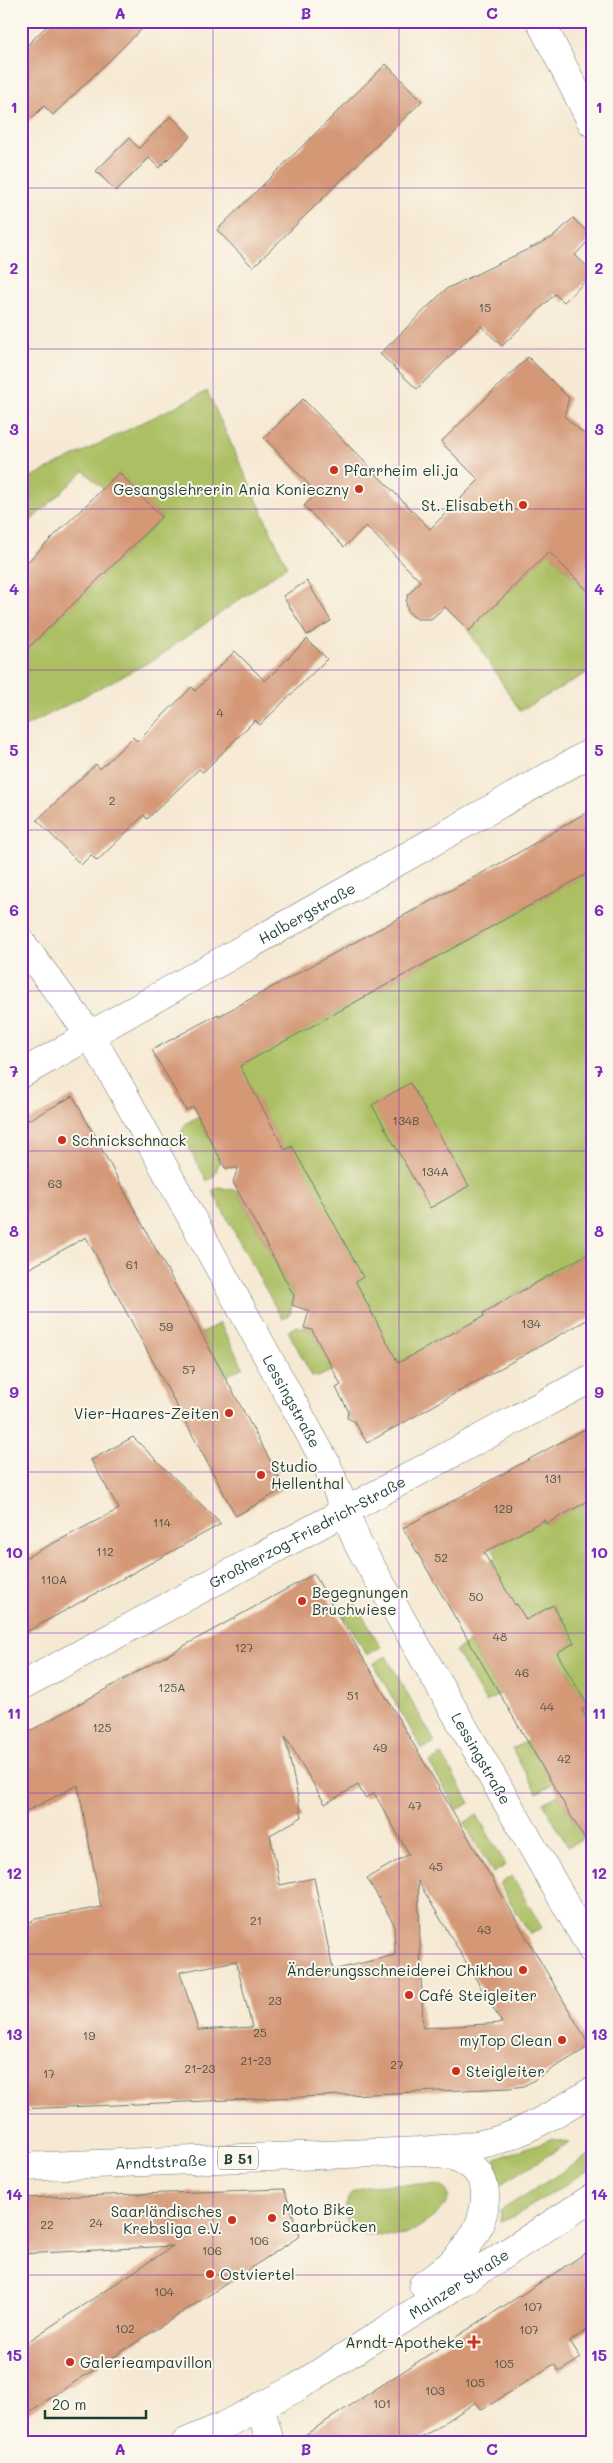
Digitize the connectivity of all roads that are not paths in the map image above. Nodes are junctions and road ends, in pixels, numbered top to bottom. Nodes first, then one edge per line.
1 (540, 21) edge
2 (592, 123) edge
3 (592, 752) edge
4 (21, 942) edge
5 (90, 1035) junction
6 (21, 1074) edge
7 (592, 1378) edge
8 (344, 1512) junction
9 (21, 1686) edge
10 (592, 1950) edge
11 (592, 2091) edge
12 (420, 2151) junction
13 (458, 2158) joint
14 (21, 2167) edge
15 (592, 2198) edge
16 (266, 2402) junction
17 (186, 2442) edge
18 (270, 2442) edge

1 - 2 street
3 - 5 street, Halbergstraße
4 - 5 street, Lessingstraße
5 - 6 street, Halbergstraße
5 - 8 street, Lessingstraße
7 - 8 street, Großherzog-Friedrich-Straße
8 - 9 street, Großherzog-Friedrich-Straße
8 - 10 street, Lessingstraße
11 - 12 street, Arndtstraße / B 51
12 - 13 street, Arndtstraße / B 51
12 - 14 street, Arndtstraße / B 51
13 - 16 street, Mainzer Straße
15 - 16 street, Mainzer Straße
16 - 17 street, Mainzer Straße
16 - 18 street

